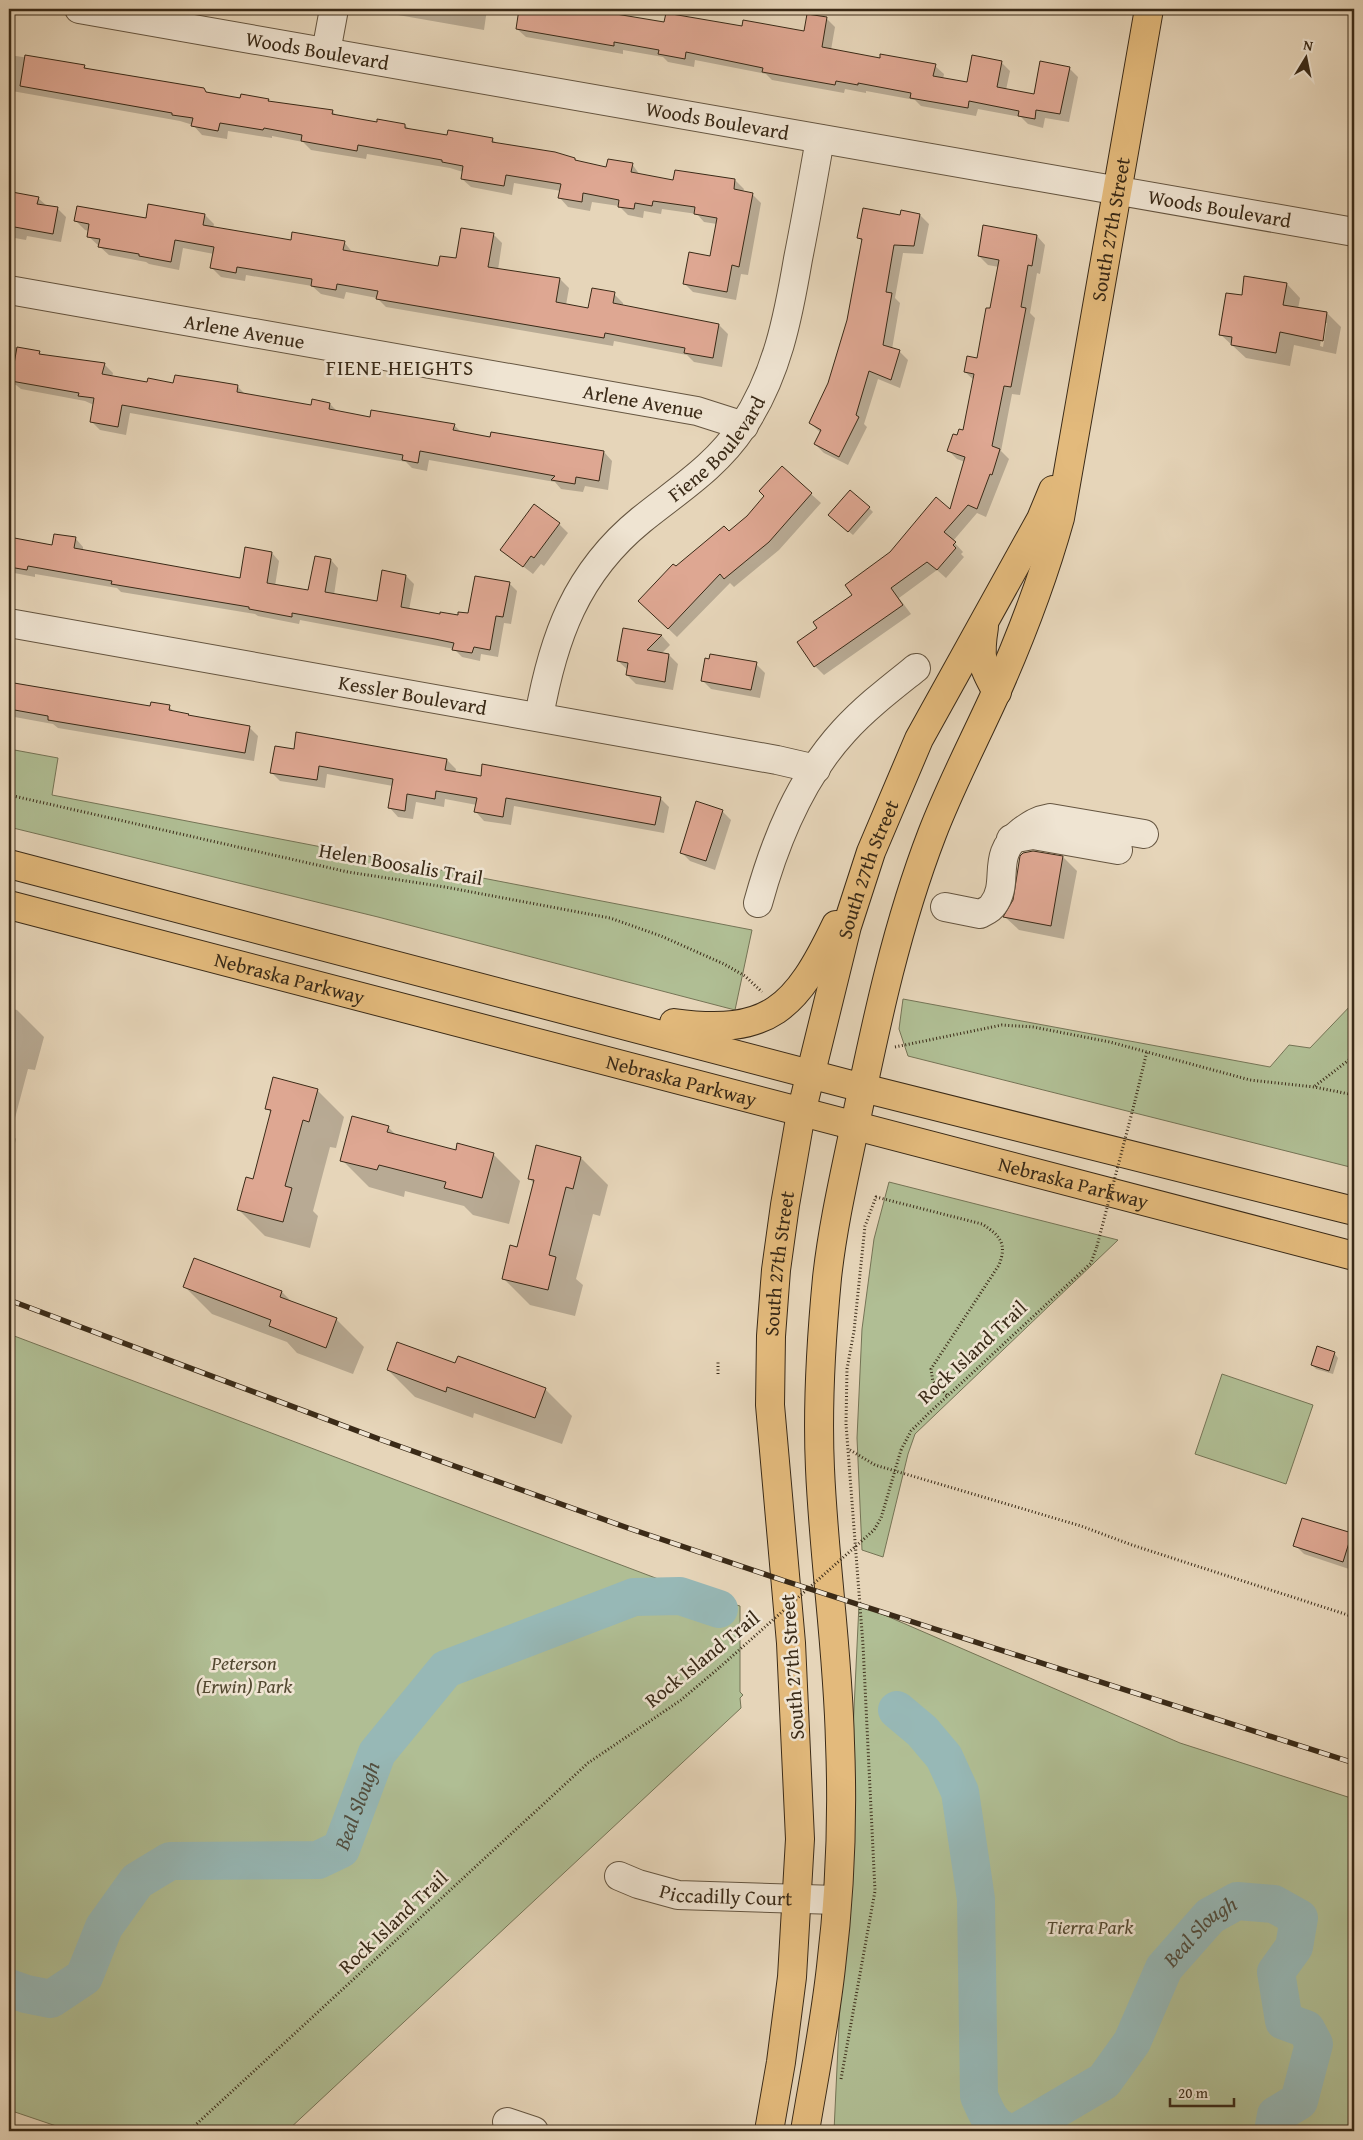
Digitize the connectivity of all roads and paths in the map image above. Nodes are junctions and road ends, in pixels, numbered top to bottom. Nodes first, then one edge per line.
1 (79, 9) edge
2 (334, 9) edge
3 (1149, 9) edge
4 (326, 52) junction
5 (820, 140) junction
6 (1117, 191) junction
7 (1354, 232) edge
8 (9, 290) edge
9 (744, 426) junction
10 (1071, 450) junction
11 (985, 620) junction
12 (9, 623) edge
13 (916, 668) dead end
14 (996, 692) junction
15 (539, 717) junction
16 (816, 769) junction
17 (9, 795) edge
18 (1144, 834) dead end
19 (1011, 839) junction
20 (1118, 850) dead end
21 (9, 864) edge
22 (865, 871) junction
23 (758, 903) dead end
24 (9, 905) edge
25 (945, 907) dead end
26 (475, 986) junction
27 (764, 994) dead end
28 (895, 1047) dead end
29 (1147, 1051) junction
30 (1354, 1056) edge
31 (1349, 1061) junction
32 (811, 1073) junction
33 (1354, 1075) edge
34 (1314, 1087) junction
35 (863, 1088) junction
36 (1354, 1095) edge
37 (801, 1113) junction
38 (855, 1126) junction
39 (1354, 1211) edge
40 (1354, 1256) edge
41 (718, 1360) dead end
42 (718, 1374) dead end
43 (948, 1396) junction
44 (1354, 1617) edge
45 (619, 1876) dead end
46 (798, 1899) junction
47 (837, 1900) junction
48 (507, 2122) dead end
49 (189, 2131) edge
50 (534, 2131) edge
51 (769, 2131) edge
52 (805, 2131) edge

1 - 4 street, Woods Boulevard
2 - 4 street
3 - 6 main road, South 27th Street
4 - 5 street, Woods Boulevard
5 - 6 street, Woods Boulevard
5 - 9 street, Fiene Boulevard
6 - 7 street, Woods Boulevard
6 - 10 main road, South 27th Street
8 - 9 street, Arlene Avenue
9 - 15 street, Fiene Boulevard
10 - 11 main road, South 27th Street
10 - 14 main road, South 27th Street
11 - 14 main road
11 - 22 main road, South 27th Street
12 - 15 street, Kessler Boulevard
13 - 16 street
14 - 35 main road, South 27th Street
15 - 16 street, Kessler Boulevard
16 - 23 street
17 - 27 path, Helen Boosalis Trail
18 - 19 street
19 - 20 street
19 - 25 street
21 - 26 main road, Nebraska Parkway
22 - 26 main road
22 - 32 main road, South 27th Street
24 - 37 main road, Nebraska Parkway
26 - 32 main road, Nebraska Parkway
28 - 29 path
29 - 34 path
29 - 43 path, Rock Island Trail, bridge
30 - 31 path
31 - 33 path
31 - 34 path
32 - 35 main road, Nebraska Parkway
32 - 37 main road, South 27th Street
34 - 36 path
35 - 38 main road, South 27th Street
35 - 39 main road, Nebraska Parkway
37 - 38 main road, Nebraska Parkway
37 - 46 main road, South 27th Street
38 - 40 main road, Nebraska Parkway
38 - 47 main road, South 27th Street
41 - 42 path
43 - 44 path
43 - 49 path, Rock Island Trail, bridge
45 - 46 street, Piccadilly Court
46 - 47 street, Piccadilly Court
46 - 51 main road, South 27th Street
47 - 52 main road, South 27th Street
48 - 50 street

